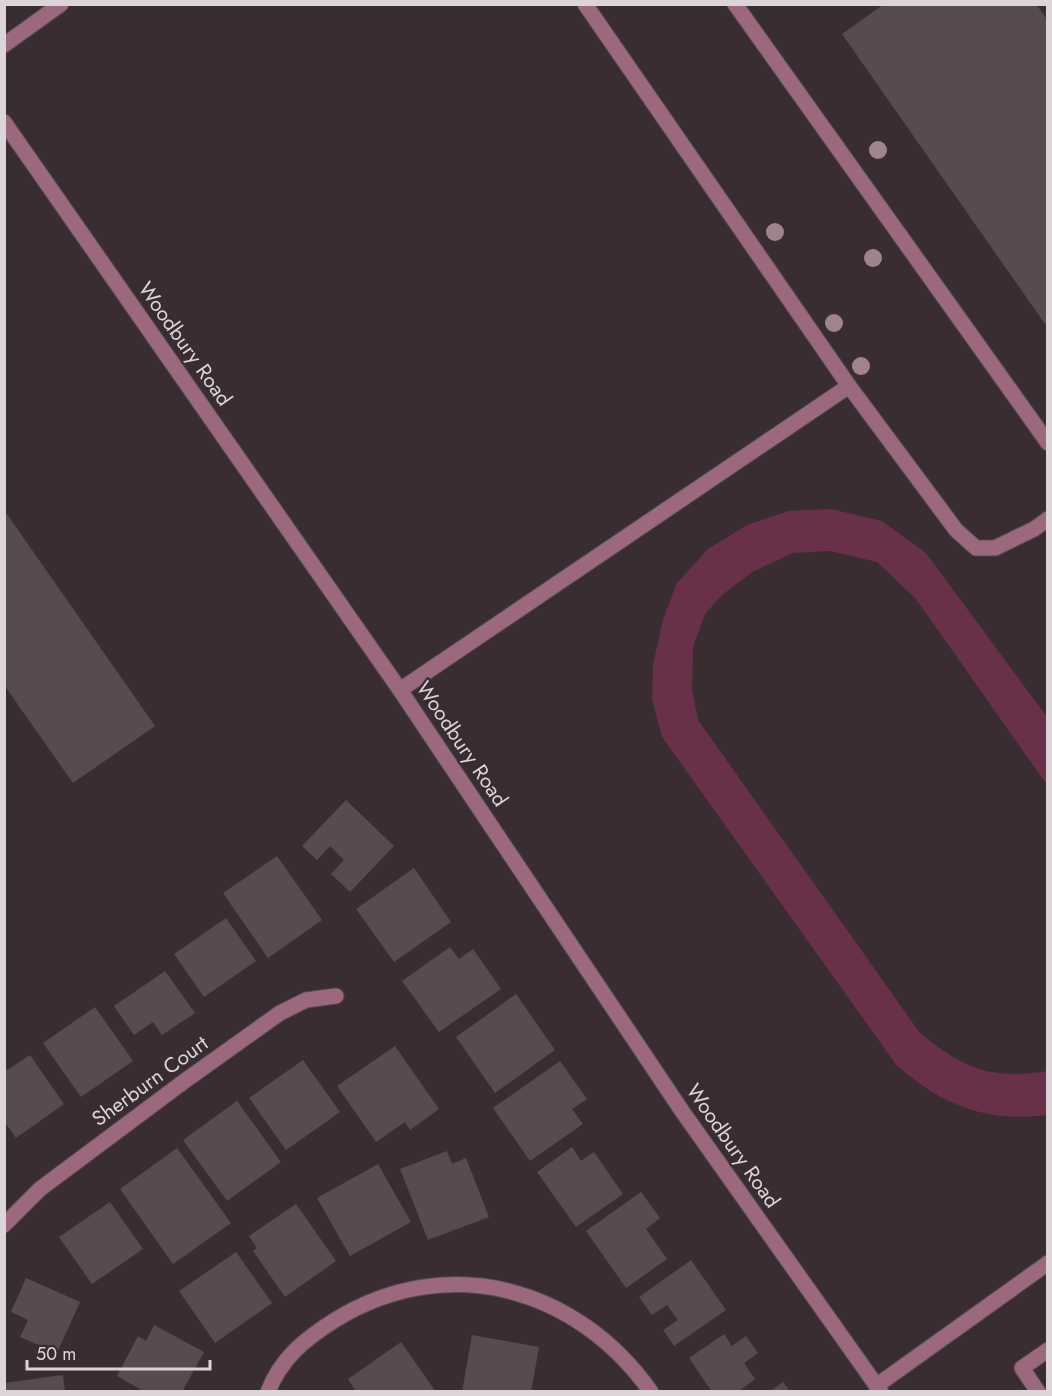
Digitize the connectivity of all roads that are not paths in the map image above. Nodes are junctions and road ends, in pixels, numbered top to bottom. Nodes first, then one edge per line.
1 (61, 4) edge
2 (585, 4) edge
3 (735, 4) edge
4 (4, 45) edge
5 (4, 122) edge
6 (849, 386) junction
7 (1047, 443) edge
8 (1047, 519) edge
9 (400, 690) junction
10 (336, 996) dead end
11 (4, 1225) edge
12 (1047, 1263) edge
13 (1047, 1350) edge
14 (879, 1389) edge
15 (268, 1392) edge
16 (651, 1392) edge
17 (1038, 1392) edge

1 - 4 street
2 - 6 street
3 - 7 street
5 - 9 street, Woodbury Road
6 - 8 street
6 - 9 street
9 - 14 street, Woodbury Road
10 - 11 street, Sherburn Court
12 - 14 street
13 - 17 street
15 - 16 street

